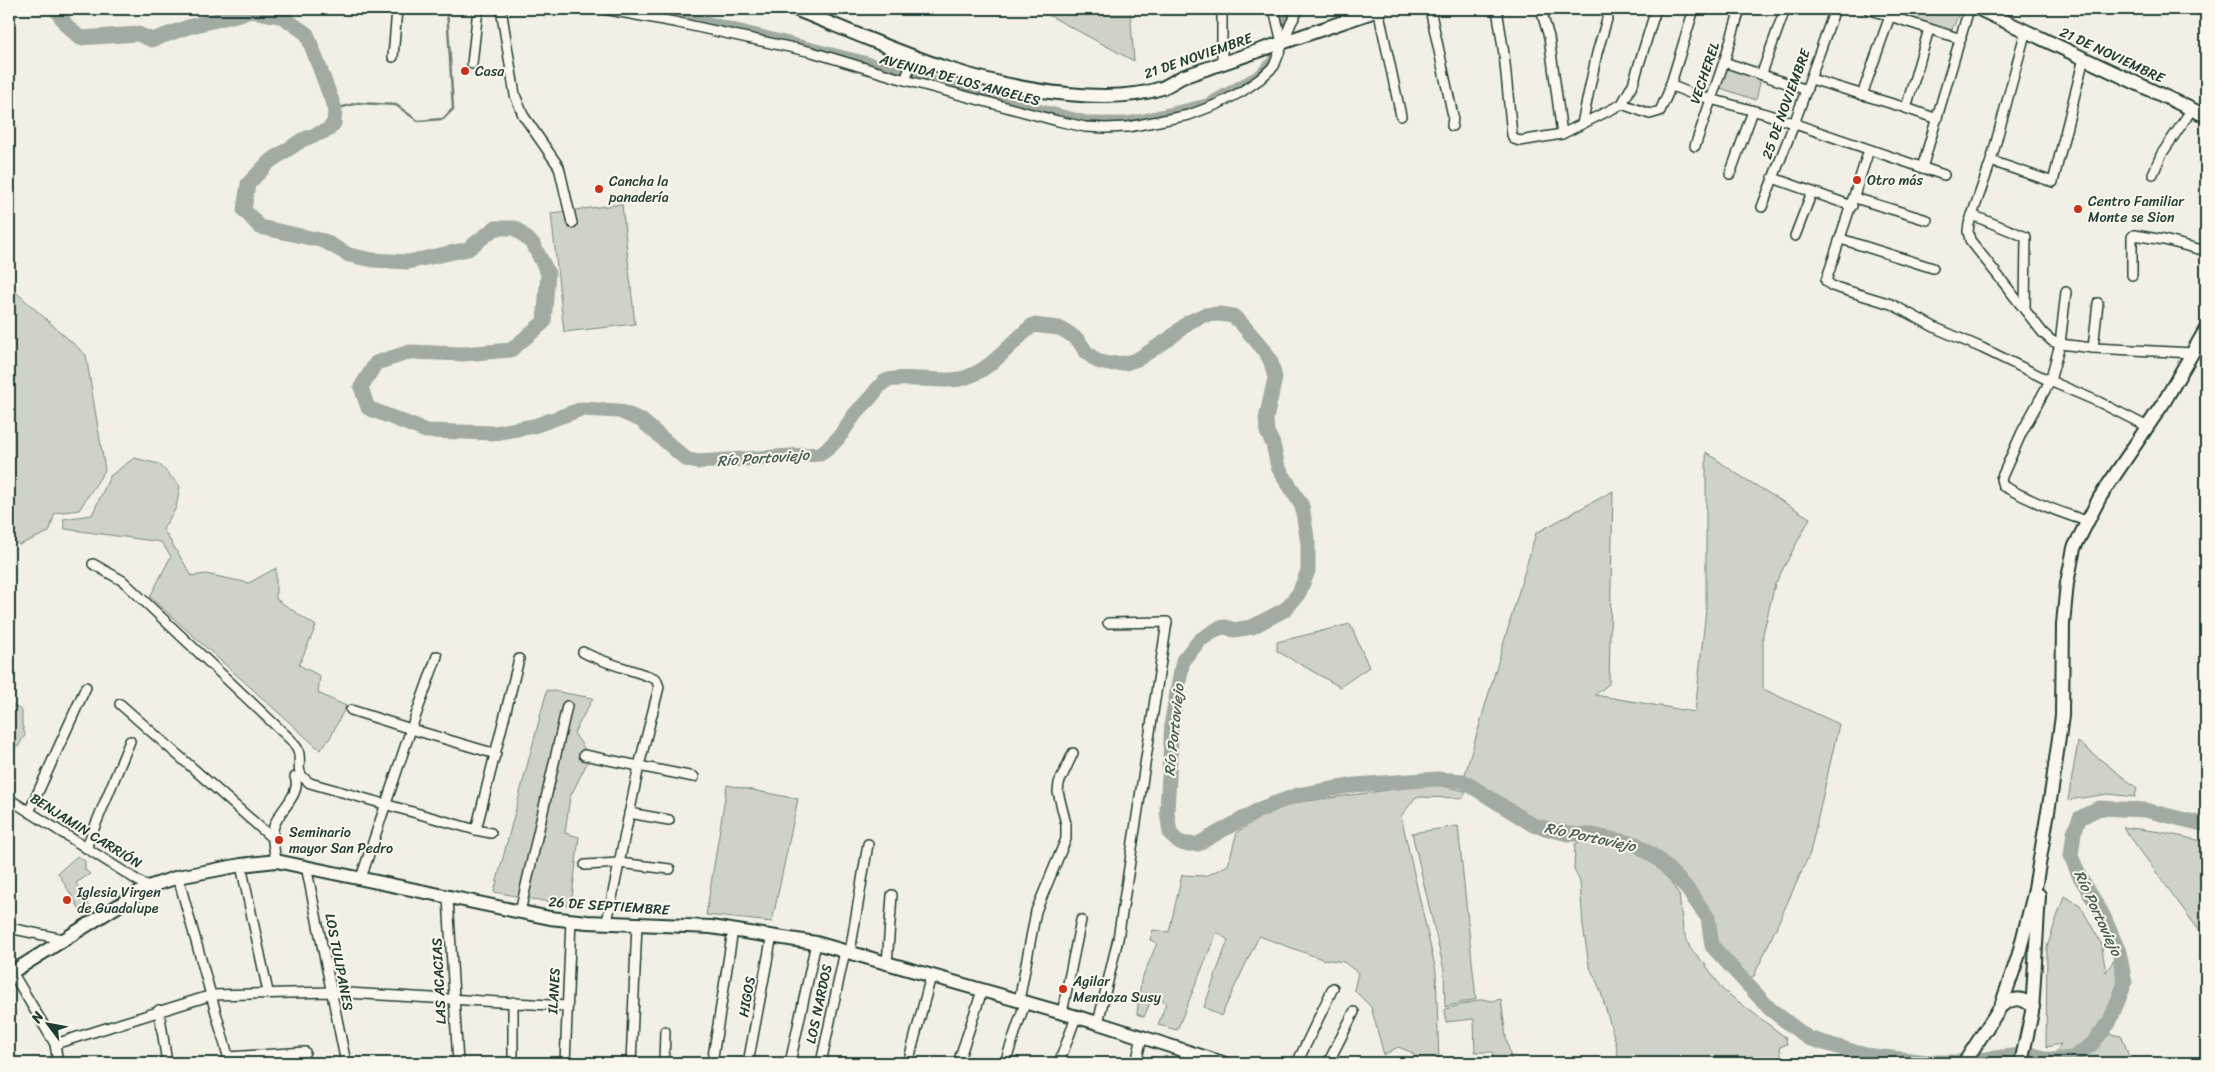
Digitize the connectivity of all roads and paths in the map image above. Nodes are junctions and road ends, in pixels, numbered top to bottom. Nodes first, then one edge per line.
1 (397, 9) edge
2 (478, 9) edge
3 (501, 9) edge
4 (604, 9) edge
5 (795, 9) edge
6 (1222, 9) edge
7 (1274, 9) edge
8 (1300, 9) edge
9 (1380, 9) edge
10 (1430, 9) edge
11 (1497, 9) edge
12 (1545, 9) edge
13 (1610, 9) edge
14 (1656, 9) edge
15 (1694, 9) edge
16 (1740, 9) edge
17 (1784, 9) edge
18 (1835, 9) edge
19 (1868, 9) edge
20 (1970, 9) edge
21 (1979, 9) edge
22 (1890, 16) junction
23 (1929, 29) junction
24 (2026, 30) junction
25 (1961, 40) junction
26 (1282, 43) junction
27 (393, 57) dead end
28 (2084, 58) junction
29 (1724, 62) junction
30 (472, 64) dead end
31 (1222, 64) junction
32 (909, 70) junction
33 (1762, 73) junction
34 (1811, 79) junction
35 (1670, 85) junction
36 (1807, 90) junction
37 (1862, 94) junction
38 (1710, 99) junction
39 (1622, 104) junction
40 (1906, 108) junction
41 (2192, 109) junction
42 (1752, 111) junction
43 (1401, 116) dead end
44 (2206, 116) edge
45 (1937, 119) junction
46 (1582, 124) junction
47 (1794, 124) junction
48 (1452, 126) dead end
49 (1562, 134) junction
50 (1695, 146) dead end
51 (1869, 150) junction
52 (1991, 162) junction
53 (1922, 168) junction
54 (1730, 174) dead end
55 (2153, 174) dead end
56 (1944, 175) dead end
57 (1773, 178) junction
58 (1812, 192) junction
59 (1853, 202) junction
60 (1762, 207) dead end
61 (1972, 215) junction
62 (1927, 220) dead end
63 (572, 222) dead end
64 (1795, 236) dead end
65 (1841, 239) junction
66 (2206, 251) edge
67 (1933, 268) dead end
68 (2132, 276) dead end
69 (2066, 292) dead end
70 (2098, 303) dead end
71 (2025, 310) junction
72 (2206, 329) edge
73 (2060, 344) junction
74 (2093, 348) junction
75 (2193, 353) junction
76 (2050, 382) junction
77 (2146, 426) junction
78 (2087, 521) junction
79 (93, 564) dead end
80 (1108, 623) dead end
81 (583, 652) dead end
82 (437, 656) dead end
83 (519, 659) dead end
84 (86, 687) dead end
85 (120, 704) dead end
86 (567, 706) dead end
87 (351, 710) dead end
88 (412, 729) junction
89 (130, 741) dead end
90 (1073, 753) dead end
91 (496, 754) junction
92 (584, 755) dead end
93 (639, 766) junction
94 (295, 777) dead end
95 (694, 777) dead end
96 (9, 799) edge
97 (386, 805) junction
98 (30, 812) junction
99 (629, 813) junction
100 (669, 820) dead end
101 (476, 830) junction
102 (491, 833) dead end
103 (272, 838) junction
104 (868, 844) dead end
105 (86, 848) junction
106 (276, 861) junction
107 (2040, 862) junction
108 (620, 863) junction
109 (241, 865) junction
110 (585, 865) dead end
111 (306, 866) junction
112 (670, 869) dead end
113 (178, 877) junction
114 (361, 878) junction
115 (148, 887) junction
116 (892, 895) dead end
117 (448, 898) junction
118 (520, 912) junction
119 (571, 920) junction
120 (1081, 920) dead end
121 (607, 922) junction
122 (637, 924) junction
123 (9, 928) edge
124 (733, 930) junction
125 (772, 935) junction
126 (63, 939) junction
127 (816, 943) junction
128 (848, 952) junction
129 (887, 964) junction
130 (10, 973) edge
131 (931, 976) junction
132 (1333, 988) dead end
133 (982, 991) junction
134 (268, 992) junction
135 (331, 992) junction
136 (212, 995) junction
137 (453, 999) junction
138 (513, 1002) junction
139 (1022, 1002) junction
140 (567, 1006) junction
141 (2032, 1009) junction
142 (159, 1010) junction
143 (1998, 1010) junction
144 (1354, 1012) dead end
145 (1062, 1013) junction
146 (1076, 1017) junction
147 (1098, 1023) junction
148 (665, 1031) dead end
149 (1142, 1037) junction
150 (55, 1044) junction
151 (305, 1052) dead end
152 (229, 1060) edge
153 (58, 1063) edge
154 (168, 1063) edge
155 (346, 1063) edge
156 (458, 1063) edge
157 (513, 1063) edge
158 (565, 1063) edge
159 (630, 1063) edge
160 (664, 1063) edge
161 (712, 1063) edge
162 (748, 1063) edge
163 (790, 1063) edge
164 (821, 1063) edge
165 (908, 1063) edge
166 (958, 1063) edge
167 (1005, 1063) edge
168 (1059, 1063) edge
169 (1136, 1063) edge
170 (1223, 1063) edge
171 (1297, 1063) edge
172 (1328, 1063) edge
173 (1964, 1063) edge
174 (2021, 1063) edge

1 - 27 street
2 - 30 street
3 - 63 street
4 - 32 street, AVENIDA DE LOS ANGELES
5 - 32 street, 21 DE NOVIEMBRE
6 - 31 street
7 - 26 street
8 - 26 street, AVENIDA DE LOS ANGELES
9 - 26 street, 21 DE NOVIEMBRE
9 - 43 street
10 - 48 street
11 - 49 street
12 - 49 street
13 - 46 street
14 - 39 street
15 - 35 street
16 - 29 street, VECHEREL
17 - 33 street
18 - 34 street, 25 DE NOVIEMBRE
19 - 22 street
20 - 25 street
21 - 24 street, 21 DE NOVIEMBRE
22 - 23 street
22 - 37 street
23 - 25 street
23 - 40 street
24 - 28 street, 21 DE NOVIEMBRE
24 - 52 street
25 - 45 street
26 - 31 street, 21 DE NOVIEMBRE
26 - 32 street, AVENIDA DE LOS ANGELES
28 - 41 street, 21 DE NOVIEMBRE
28 - 52 street
29 - 33 street
29 - 38 street, VECHEREL
31 - 32 street, 21 DE NOVIEMBRE
33 - 36 street
34 - 36 street, 25 DE NOVIEMBRE
34 - 37 street
35 - 38 street
35 - 39 street
36 - 47 street, 25 DE NOVIEMBRE
37 - 40 street
38 - 42 street
38 - 50 street, VECHEREL
39 - 46 street
40 - 45 street
41 - 44 street, 21 DE NOVIEMBRE
41 - 55 street
42 - 47 street
42 - 54 street
45 - 53 street
46 - 49 street
47 - 51 street
47 - 57 street, 25 DE NOVIEMBRE
51 - 53 street
51 - 59 street
52 - 61 street
53 - 56 street
57 - 58 street
57 - 60 street, 25 DE NOVIEMBRE
58 - 59 street
58 - 64 street
59 - 62 street
59 - 65 street
61 - 71 street
61 - 71 street
65 - 67 street
65 - 76 street
66 - 68 street
69 - 73 street
70 - 74 street
71 - 73 street
72 - 75 street
73 - 74 street
73 - 76 street
74 - 75 street
75 - 77 street
76 - 77 street
76 - 78 street
77 - 78 street
78 - 107 street
79 - 97 street
80 - 147 street
81 - 93 street
82 - 88 street
83 - 91 street
84 - 98 street
85 - 103 street
86 - 118 street
87 - 88 street
88 - 91 street
88 - 97 street
89 - 105 street
90 - 139 street
91 - 101 street
92 - 93 street
93 - 95 street
93 - 99 street
94 - 103 street
96 - 98 street, BENJAMIN CARRIÓN
97 - 101 street
97 - 114 street
98 - 105 street, BENJAMIN CARRIÓN
99 - 100 street
99 - 108 street
101 - 102 street
103 - 106 street
104 - 128 street, LOS NARDOS
105 - 115 street, BENJAMIN CARRIÓN
106 - 109 street, 26 DE SEPTIEMBRE
106 - 111 street, 26 DE SEPTIEMBRE
107 - 141 street
107 - 143 street
108 - 110 street
108 - 112 street
108 - 121 street
109 - 113 street, 26 DE SEPTIEMBRE
109 - 134 street
111 - 114 street, 26 DE SEPTIEMBRE
111 - 135 street, LOS TULIPANES
113 - 115 street, 26 DE SEPTIEMBRE
113 - 136 street
114 - 117 street, 26 DE SEPTIEMBRE
115 - 126 street, 26 DE SEPTIEMBRE
116 - 129 street
117 - 118 street, 26 DE SEPTIEMBRE
117 - 137 street, LAS ACACIAS
118 - 119 street, 26 DE SEPTIEMBRE
119 - 121 street, 26 DE SEPTIEMBRE
119 - 140 street, ILANES
120 - 145 street
121 - 122 street, 26 DE SEPTIEMBRE
122 - 124 street, 26 DE SEPTIEMBRE
122 - 159 street
123 - 126 street
124 - 125 street, 26 DE SEPTIEMBRE
124 - 161 street
125 - 127 street, 26 DE SEPTIEMBRE
125 - 162 street, HIGOS
126 - 130 street, 26 DE SEPTIEMBRE
127 - 128 street, 26 DE SEPTIEMBRE
127 - 163 street
128 - 129 street, 26 DE SEPTIEMBRE
128 - 164 street, LOS NARDOS
129 - 131 street, 26 DE SEPTIEMBRE
130 - 150 street
131 - 133 street, 26 DE SEPTIEMBRE
131 - 165 street
132 - 171 street
133 - 139 street, 26 DE SEPTIEMBRE
133 - 166 street
134 - 135 street
134 - 136 street
135 - 137 street
135 - 155 street, LOS TULIPANES
136 - 142 street
136 - 152 street
137 - 138 street
137 - 156 street, LAS ACACIAS
138 - 140 street
138 - 157 street
139 - 145 street, 26 DE SEPTIEMBRE
139 - 167 street
140 - 158 street, ILANES
141 - 143 street
141 - 174 street
142 - 150 street
142 - 154 street
143 - 173 street
144 - 172 street
145 - 146 street, 26 DE SEPTIEMBRE
146 - 147 street, 26 DE SEPTIEMBRE
146 - 168 street
147 - 149 street, 26 DE SEPTIEMBRE
148 - 160 street
149 - 169 street
149 - 170 street, 26 DE SEPTIEMBRE
150 - 153 street
151 - 152 street

